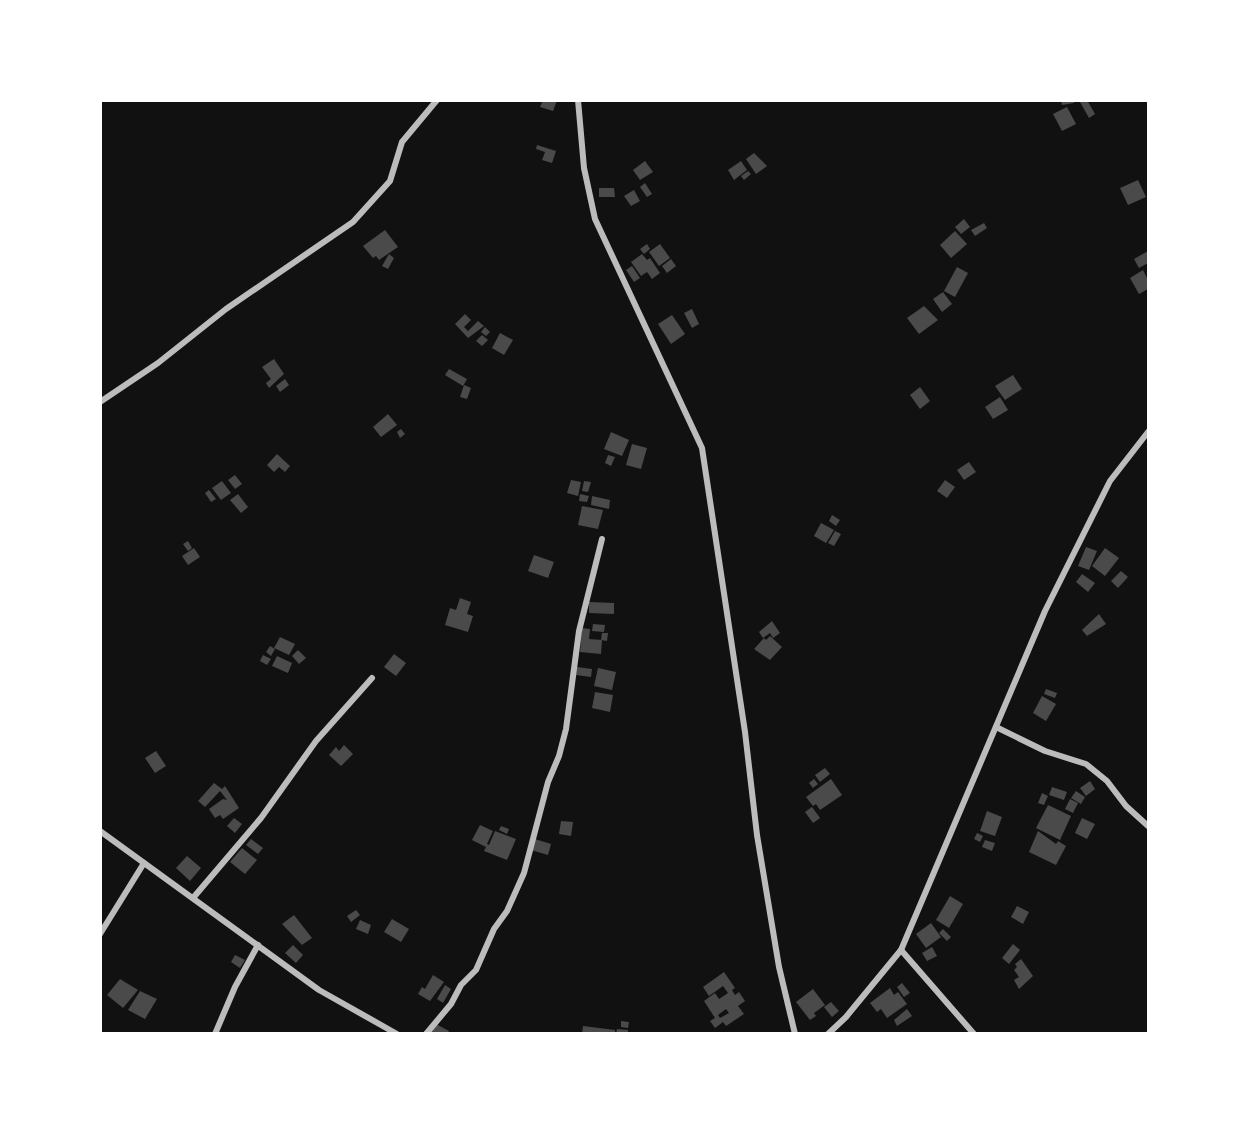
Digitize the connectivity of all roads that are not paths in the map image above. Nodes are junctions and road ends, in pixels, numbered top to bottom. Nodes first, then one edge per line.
1 (437, 100) edge
2 (578, 100) edge
3 (100, 402) edge
4 (1149, 432) edge
5 (602, 539) dead end
6 (372, 678) dead end
7 (996, 728) junction
8 (1149, 825) edge
9 (100, 831) edge
10 (144, 863) junction
11 (192, 898) junction
12 (100, 934) edge
13 (258, 945) junction
14 (901, 950) junction
15 (214, 1034) edge
16 (397, 1034) edge
17 (426, 1034) edge
18 (795, 1034) edge
19 (828, 1034) edge
20 (974, 1034) edge

1 - 3 street
2 - 18 street
4 - 7 street
5 - 17 street
6 - 11 street
7 - 8 street
7 - 14 street
9 - 10 street
10 - 11 street
10 - 12 street
11 - 13 street
13 - 15 street
13 - 16 street
14 - 19 street
14 - 20 street

